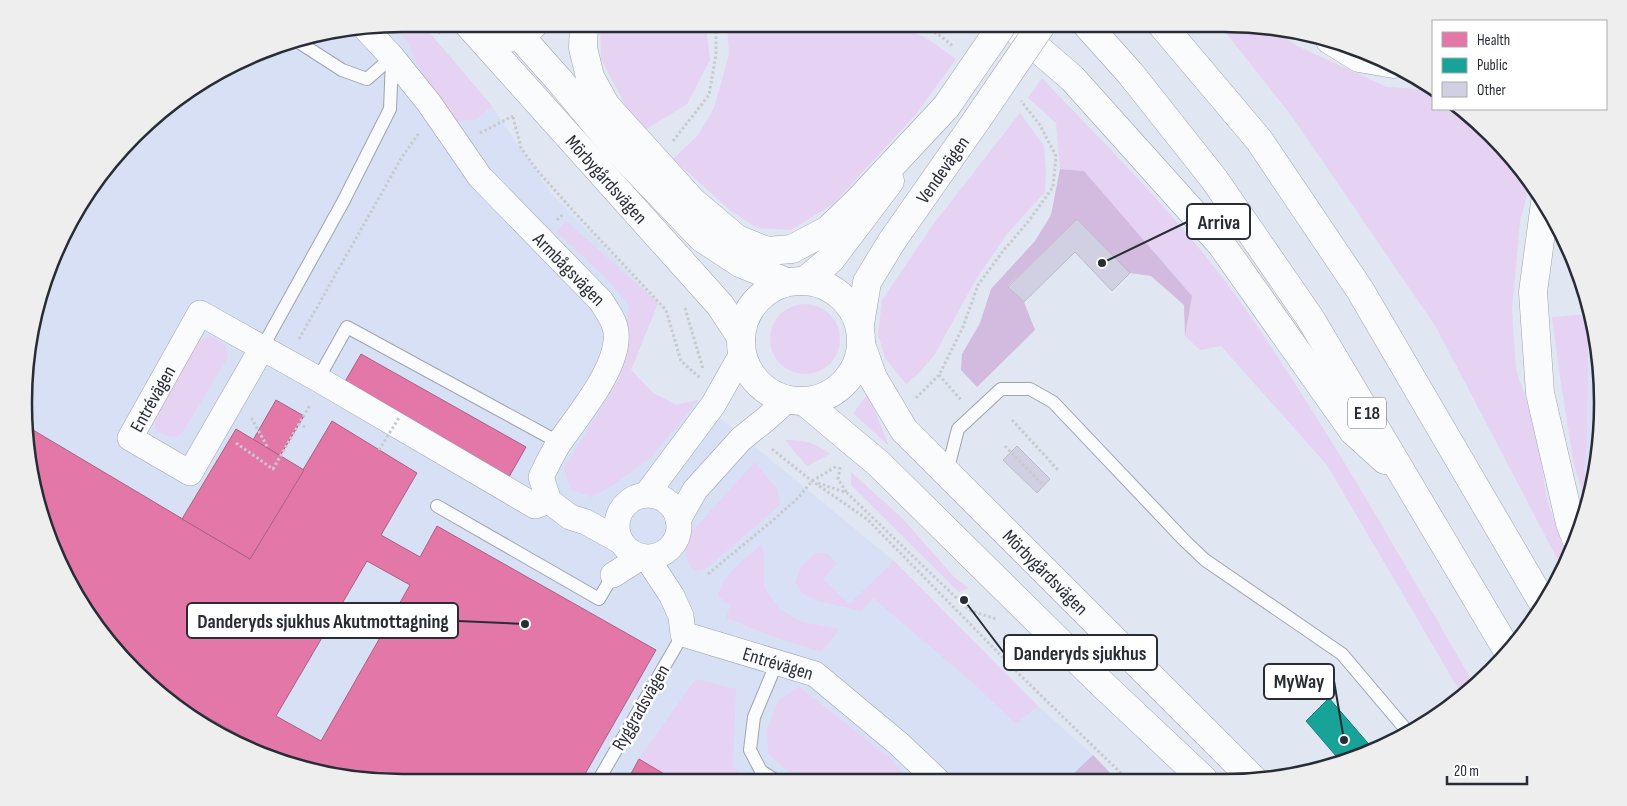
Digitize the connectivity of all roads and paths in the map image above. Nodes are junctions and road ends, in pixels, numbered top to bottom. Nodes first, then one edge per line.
1 (483, 32) edge
2 (525, 32) edge
3 (584, 32) edge
4 (716, 32) edge
5 (934, 32) edge
6 (998, 32) edge
7 (1018, 32) edge
8 (1036, 32) edge
9 (1093, 32) edge
10 (1169, 32) edge
11 (371, 34) edge
12 (304, 46) edge
13 (956, 48) dead end
14 (392, 57) junction
15 (1015, 96) dead end
16 (946, 107) junction
17 (434, 111) junction
18 (513, 116) junction
19 (520, 123) dead end
20 (472, 130) dead end
21 (673, 141) dead end
22 (1543, 215) edge
23 (796, 281) junction
24 (684, 305) dead end
25 (861, 336) junction
26 (741, 345) junction
27 (262, 348) junction
28 (286, 361) junction
29 (939, 375) junction
30 (705, 376) dead end
31 (701, 378) dead end
32 (318, 379) junction
33 (915, 399) dead end
34 (796, 401) junction
35 (962, 401) dead end
36 (257, 411) dead end
37 (400, 416) dead end
38 (1012, 420) dead end
39 (299, 424) dead end
40 (232, 441) dead end
41 (560, 443) junction
42 (1005, 446) dead end
43 (268, 448) dead end
44 (772, 449) dead end
45 (379, 450) dead end
46 (1059, 471) dead end
47 (947, 475) junction
48 (1405, 478) junction
49 (812, 481) junction
50 (1044, 486) dead end
51 (847, 493) junction
52 (646, 495) junction
53 (549, 501) junction
54 (437, 506) dead end
55 (624, 507) junction
56 (678, 520) junction
57 (586, 522) junction
58 (1572, 529) edge
59 (670, 548) junction
60 (633, 550) junction
61 (708, 574) dead end
62 (613, 575) joint
63 (672, 596) junction
64 (1539, 597) edge
65 (997, 619) dead end
66 (683, 634) junction
67 (1504, 646) edge
68 (777, 662) junction
69 (1404, 727) edge
70 (1247, 773) edge
71 (602, 774) edge
72 (766, 774) edge
73 (931, 774) edge
74 (1122, 774) edge
75 (1198, 774) edge

1 - 26 main road, Mörbygårdsvägen
2 - 23 main road, Mörbygårdsvägen
3 - 16 main road
4 - 21 path
5 - 13 path
6 - 16 main road, Vendevägen, bridge
7 - 48 main road
8 - 25 main road, Vendevägen, bridge
9 - 48 main road, E 18
10 - 64 main road
11 - 14 street, Armbågsvägen
12 - 14 lane
14 - 17 street, Armbågsvägen
14 - 27 lane
15 - 29 path
16 - 23 main road, Vendevägen
17 - 28 path
17 - 41 street, Armbågsvägen
18 - 19 path
18 - 20 path
18 - 31 path
22 - 58 main road
23 - 25 main road
23 - 26 main road
24 - 30 path
25 - 34 main road
25 - 47 main road, Mörbygårdsvägen
26 - 34 main road
26 - 52 street
27 - 27 street, Entrévägen
27 - 28 street, Entrévägen
28 - 32 street, Entrévägen
29 - 33 path
29 - 35 path
32 - 41 lane
32 - 53 street, Entrévägen
34 - 56 street
34 - 75 main road, Mörbygårdsvägen
36 - 43 path
37 - 45 path, bridge
38 - 46 path
39 - 40 path
41 - 53 street, Armbågsvägen
42 - 50 path
44 - 49 path
47 - 69 lane
47 - 70 main road, Mörbygårdsvägen
48 - 67 main road, E 18
49 - 51 path
49 - 51 path
49 - 61 path
49 - 74 path
51 - 65 path
52 - 55 street
52 - 56 street
53 - 57 street
54 - 62 lane
55 - 57 street
55 - 60 street
56 - 59 street
57 - 60 street
59 - 60 street
59 - 63 street
60 - 62 street
60 - 63 street
63 - 66 street
66 - 68 street, Entrévägen
66 - 71 lane, Ryggradsvägen
68 - 72 lane
68 - 73 street, Entrévägen

